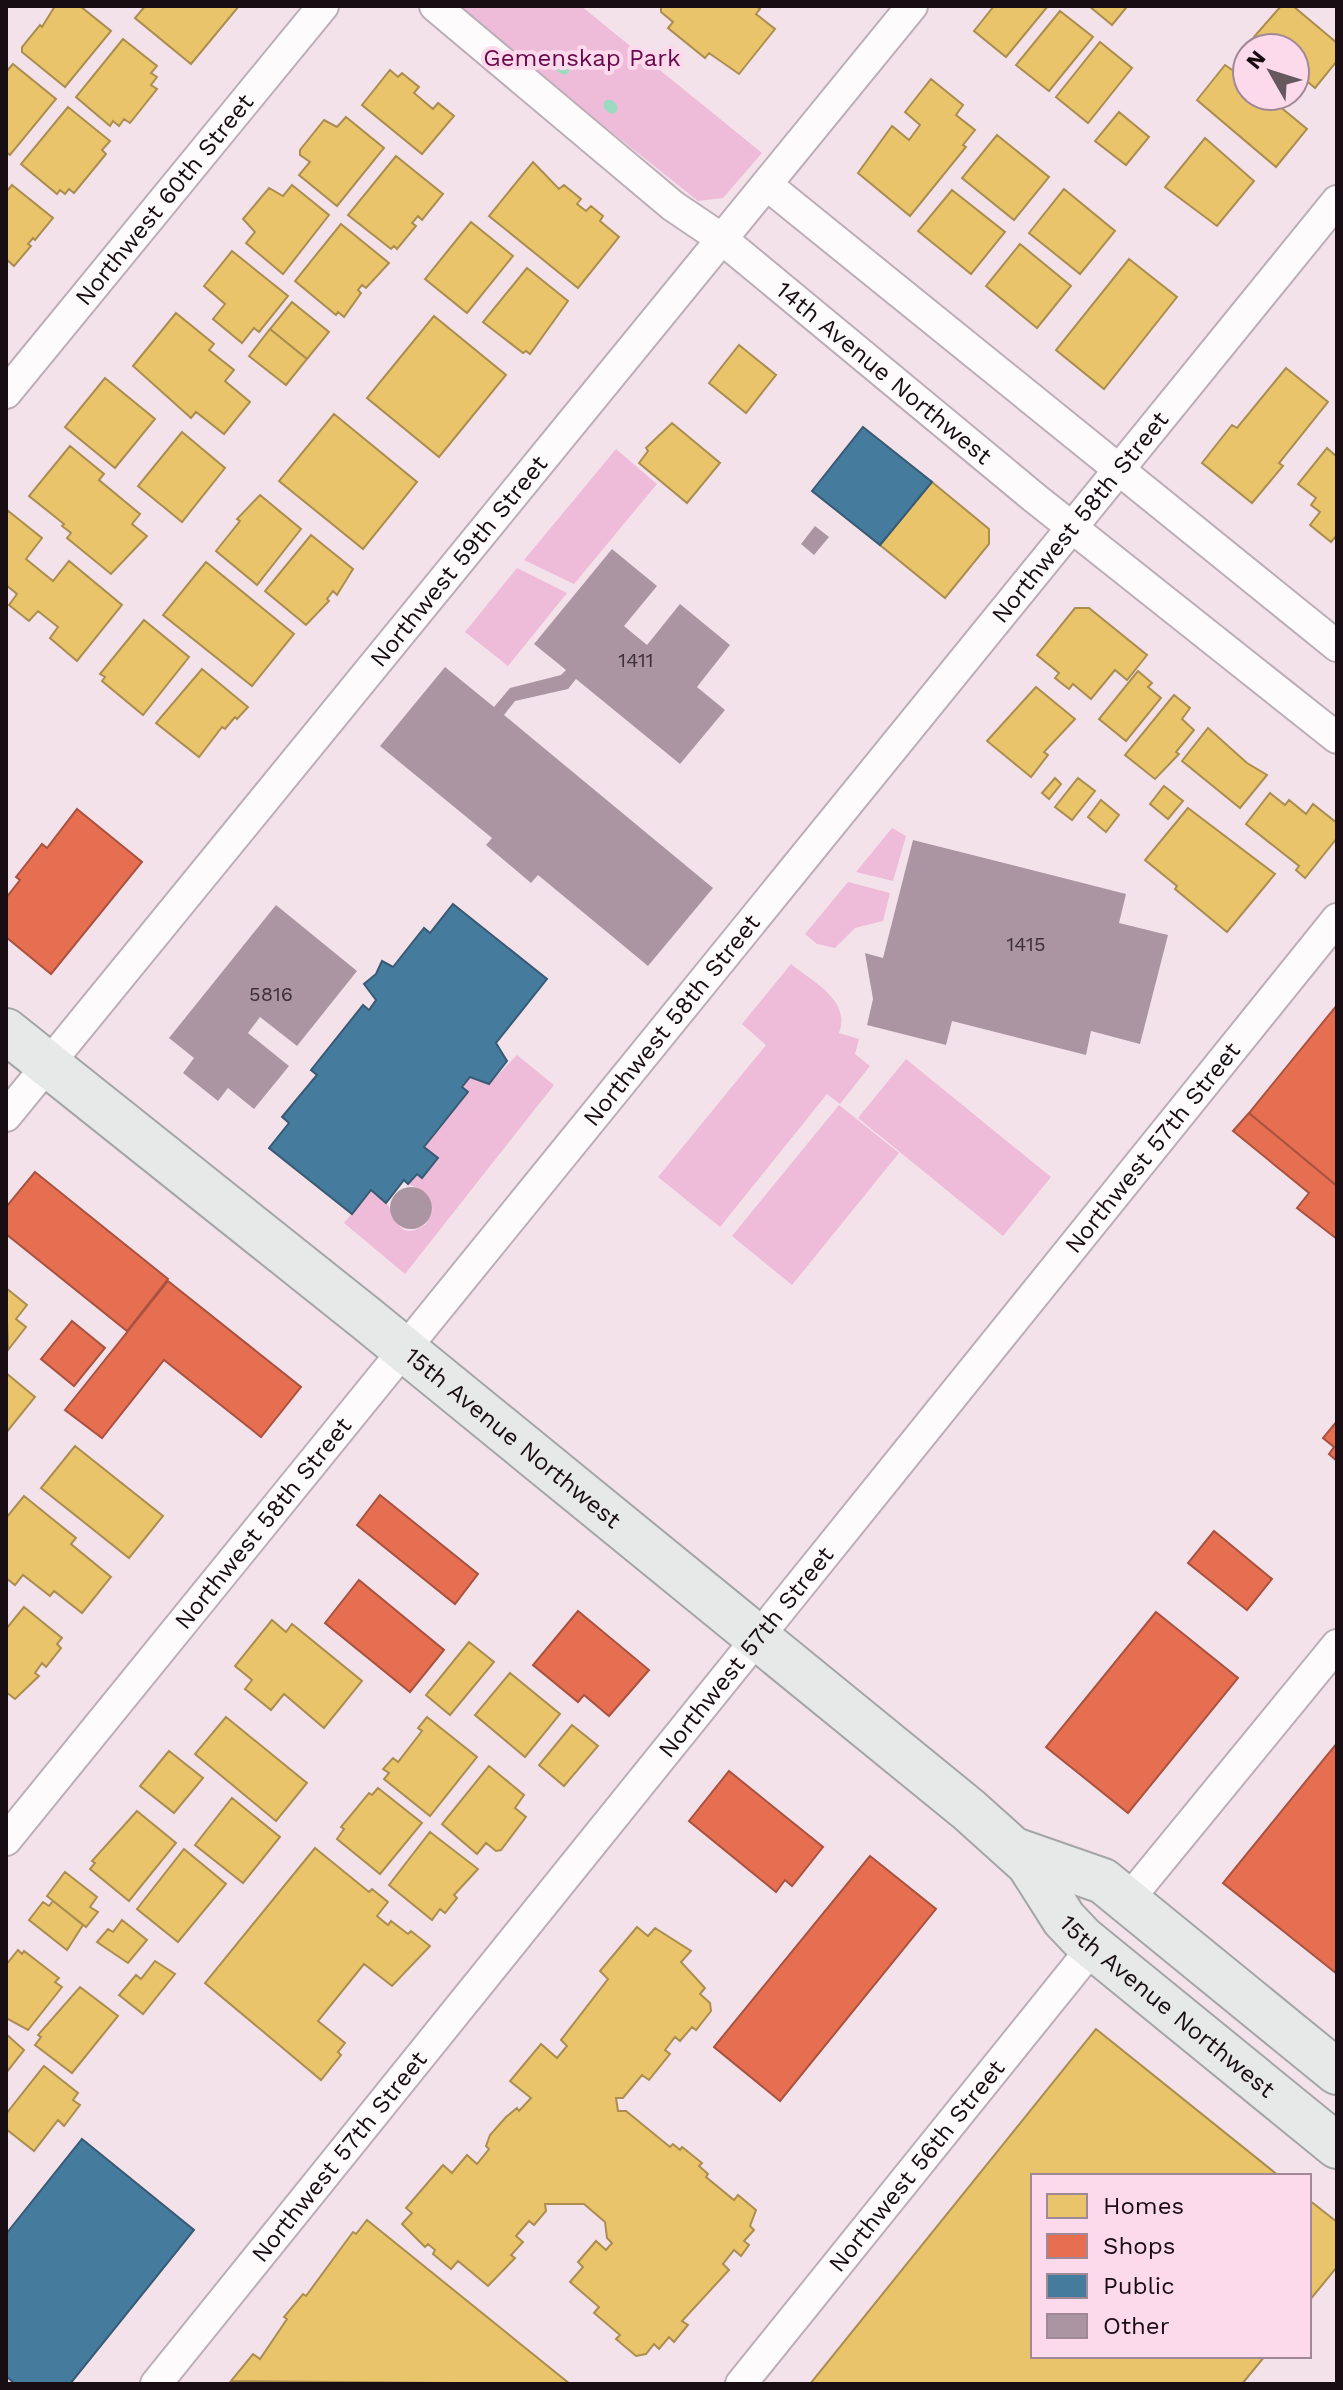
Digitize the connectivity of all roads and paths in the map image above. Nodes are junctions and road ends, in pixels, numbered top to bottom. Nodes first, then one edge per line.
1 (323, 6) edge
2 (435, 6) edge
3 (912, 6) edge
4 (767, 185) junction
5 (1337, 201) edge
6 (722, 239) junction
7 (6, 393) edge
8 (1118, 470) junction
9 (1072, 527) junction
10 (1337, 646) edge
11 (1337, 738) edge
12 (1337, 919) edge
13 (6, 1031) edge
14 (47, 1064) junction
15 (6, 1116) edge
16 (404, 1350) junction
17 (759, 1639) junction
18 (1337, 1645) edge
19 (6, 1840) edge
20 (1017, 1851) junction
21 (1128, 1900) junction
22 (1093, 1947) junction
23 (1337, 2072) edge
24 (1337, 2146) edge
25 (156, 2384) edge
26 (741, 2384) edge

1 - 7 street, Northwest 60th Street
2 - 6 street, 14th Avenue Northwest
3 - 4 street, Northwest 59th Street
4 - 6 street, Northwest 59th Street
4 - 8 street
5 - 8 street, Northwest 58th Street
6 - 9 street, 14th Avenue Northwest
6 - 14 street, Northwest 59th Street
8 - 9 street, Northwest 58th Street
8 - 10 street
9 - 11 street, 14th Avenue Northwest
9 - 16 street, Northwest 58th Street
12 - 17 street, Northwest 57th Street
13 - 14 main road, 15th Avenue Northwest
14 - 15 street, Northwest 59th Street
14 - 16 main road, 15th Avenue Northwest
16 - 17 main road, 15th Avenue Northwest
16 - 19 street, Northwest 58th Street
17 - 20 main road, 15th Avenue Northwest
17 - 25 street, Northwest 57th Street
18 - 21 street
20 - 21 main road, 15th Avenue Northwest
20 - 22 main road, 15th Avenue Northwest
21 - 23 main road, 15th Avenue Northwest
22 - 24 main road, 15th Avenue Northwest
22 - 26 street, Northwest 56th Street

